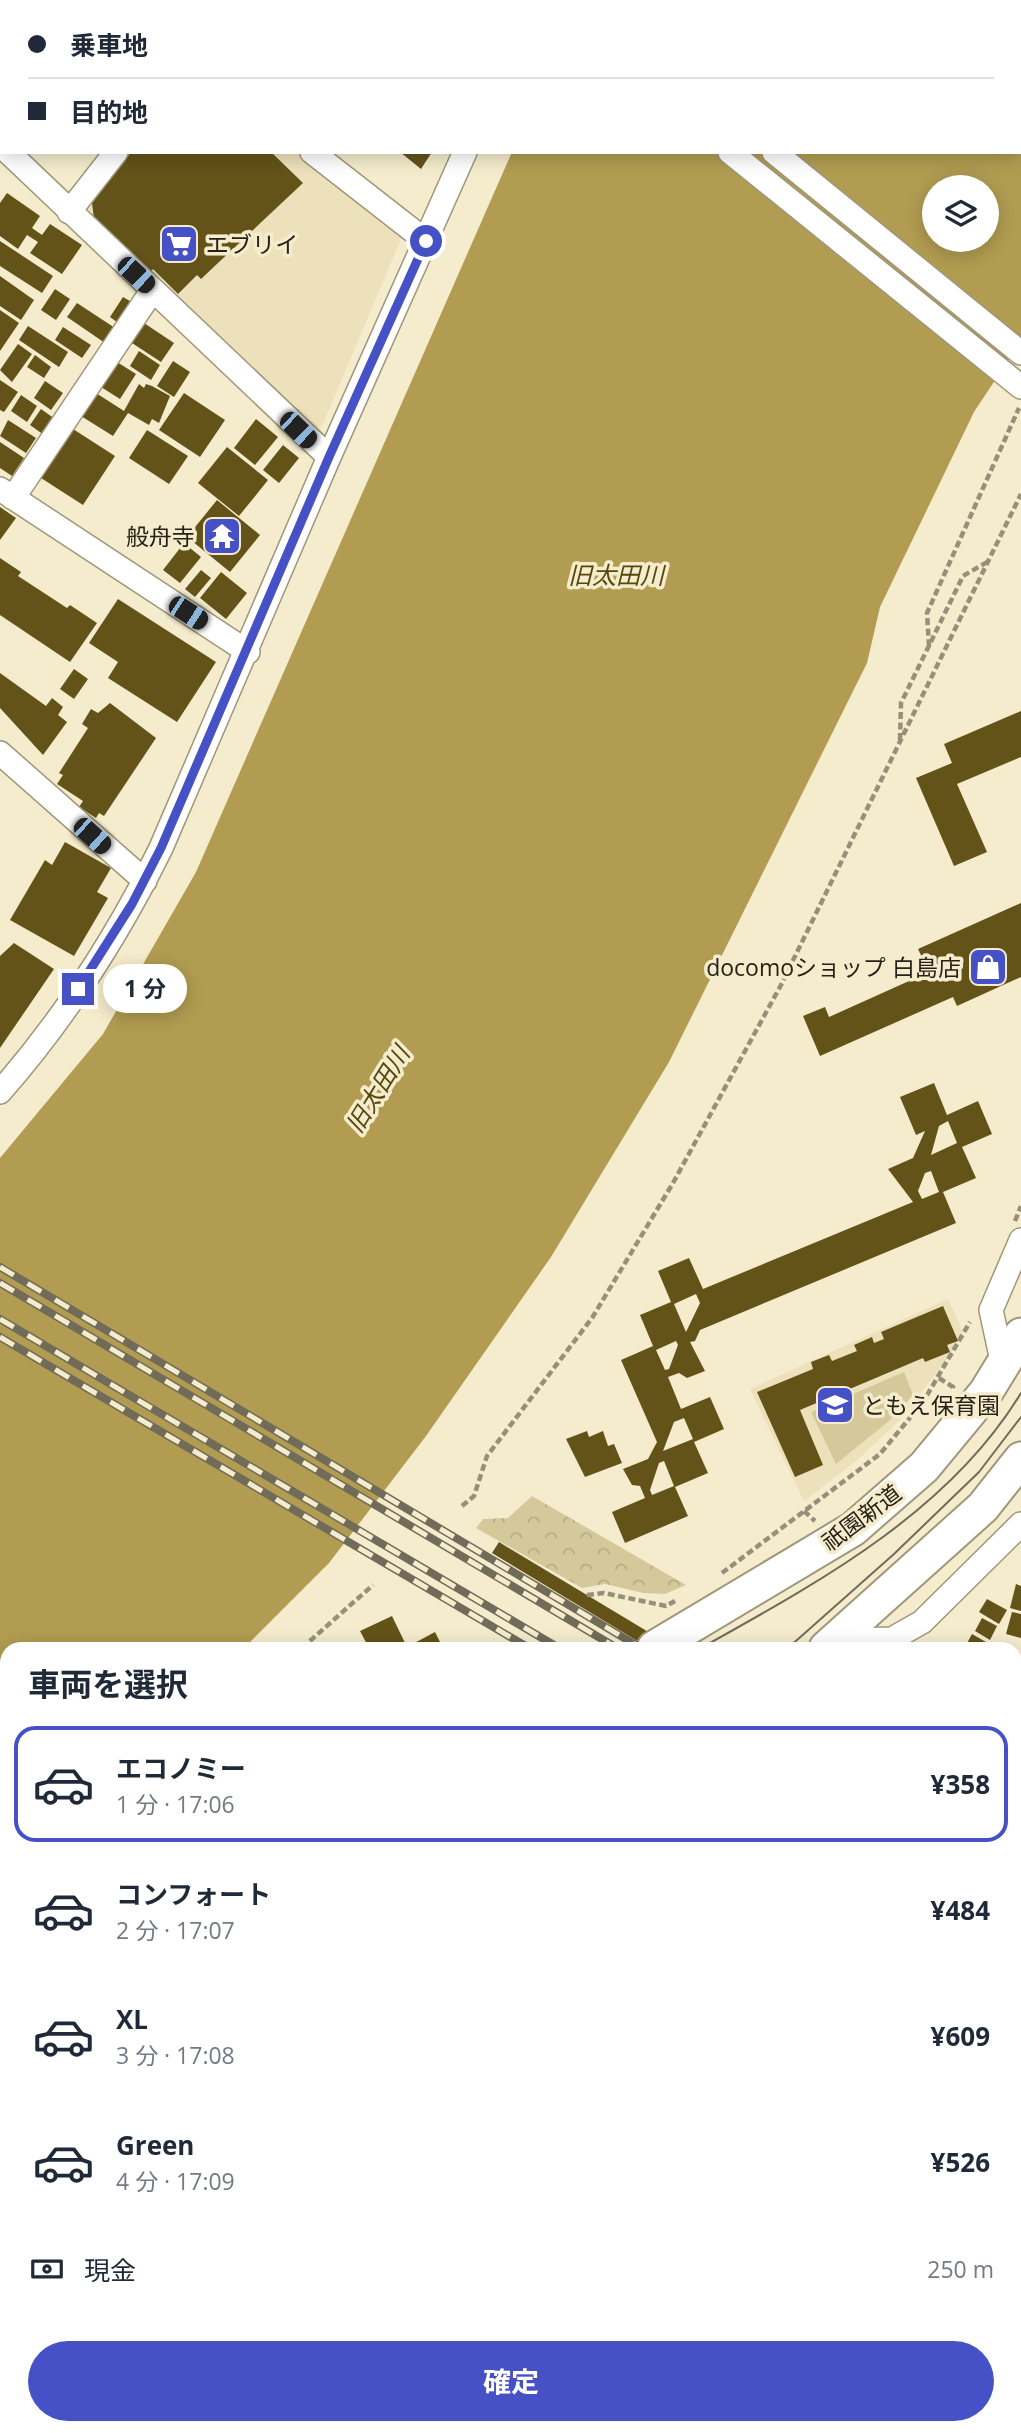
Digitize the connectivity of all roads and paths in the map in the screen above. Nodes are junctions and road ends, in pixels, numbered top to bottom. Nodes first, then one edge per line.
1 (6, 154) edge
2 (115, 154) edge
3 (315, 154) edge
4 (464, 154) edge
5 (732, 154) edge
6 (776, 154) edge
7 (69, 212) junction
8 (426, 241) junction
9 (152, 291) junction
10 (1021, 353) edge
11 (1021, 387) edge
12 (1021, 403) edge
13 (329, 457) junction
14 (6, 494) edge
15 (1021, 494) edge
16 (989, 561) junction
17 (929, 646) junction
18 (248, 652) junction
19 (900, 744) junction
20 (0, 754) edge
21 (145, 881) junction
22 (0, 1092) edge
23 (1021, 1206) edge
24 (1016, 1234) edge
25 (981, 1315) junction
26 (1021, 1335) edge
27 (1003, 1365) junction
28 (1021, 1459) edge
29 (462, 1506) dead end
30 (1021, 1525) edge
31 (720, 1575) dead end
32 (373, 1585) dead end
33 (587, 1595) dead end
34 (677, 1600) dead end
35 (309, 1642) edge
36 (664, 1642) edge
37 (833, 1642) edge
38 (901, 1642) edge

1 - 7 street
2 - 7 street
3 - 8 street
4 - 8 street
5 - 11 street
6 - 10 street
7 - 9 street
8 - 13 street
9 - 13 street
9 - 14 street
12 - 17 path
13 - 18 street
14 - 18 street
15 - 16 path
16 - 17 path
16 - 19 path
17 - 19 path
18 - 21 street
19 - 29 path
20 - 21 street
21 - 22 street
23 - 24 path
24 - 25 street
25 - 27 street
25 - 31 path
26 - 27 highway, 祇園新道
27 - 36 highway, 祇園新道
28 - 37 highway
30 - 38 street
32 - 35 path
33 - 34 path

